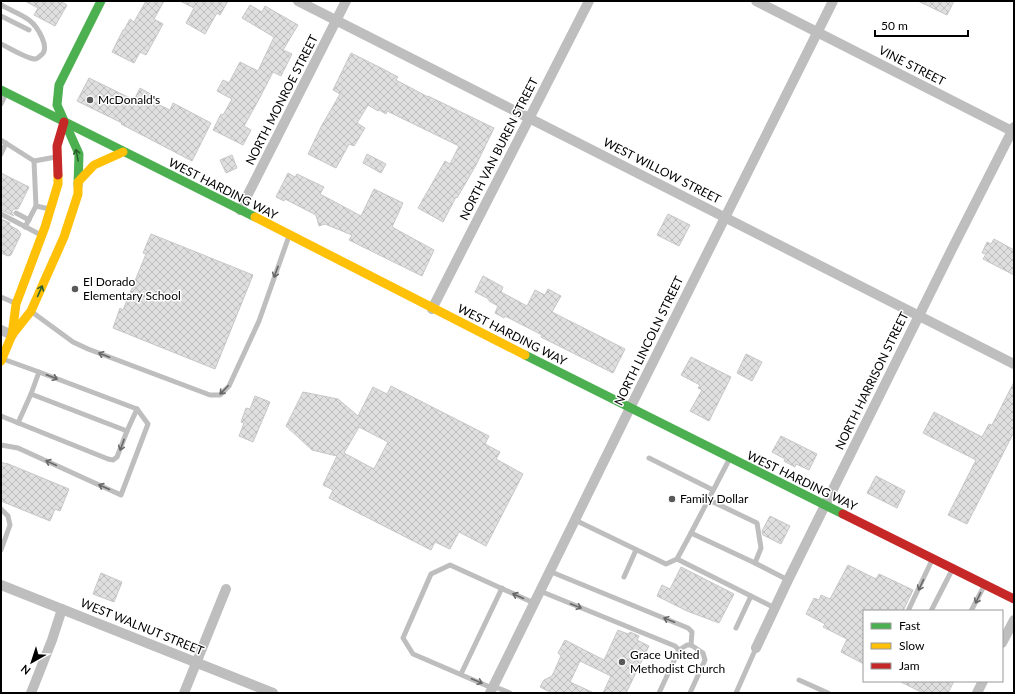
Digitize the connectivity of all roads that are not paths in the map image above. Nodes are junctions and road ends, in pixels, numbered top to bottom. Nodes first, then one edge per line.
1 (101, 1) edge
2 (298, 1) edge
3 (346, 1) edge
4 (589, 1) edge
5 (756, 1) edge
6 (833, 1) edge
7 (1, 6) edge
8 (1, 16) edge
9 (337, 21) junction
10 (29, 30) dead end
11 (818, 32) junction
12 (1, 44) edge
13 (4, 92) edge
14 (1, 104) edge
15 (530, 118) junction
16 (64, 122) junction
17 (1013, 130) edge
18 (1, 140) edge
19 (6, 143) junction
20 (123, 152) junction
21 (1, 154) edge
22 (57, 157) junction
23 (34, 160) junction
24 (78, 182) junction
25 (36, 206) junction
26 (50, 209) junction
27 (240, 210) junction
28 (16, 212) dead end
29 (1, 214) edge
30 (724, 217) junction
31 (29, 220) junction
32 (25, 227) junction
33 (42, 235) junction
34 (289, 235) junction
35 (1, 297) edge
36 (16, 304) junction
37 (432, 309) junction
38 (31, 311) junction
39 (919, 316) junction
40 (1, 330) edge
41 (12, 335) junction
42 (1, 360) edge
43 (1014, 364) edge
44 (40, 372) junction
45 (31, 394) junction
46 (630, 408) junction
47 (137, 409) junction
48 (1, 416) edge
49 (18, 423) junction
50 (127, 430) junction
51 (1, 445) edge
52 (648, 458) dead end
53 (730, 458) junction
54 (713, 490) junction
55 (709, 500) junction
56 (825, 506) junction
57 (1, 509) edge
58 (575, 520) junction
59 (690, 533) junction
60 (1, 550) edge
61 (636, 550) junction
62 (677, 559) junction
63 (933, 559) junction
64 (755, 563) junction
65 (952, 569) junction
66 (549, 572) junction
67 (624, 577) dead end
68 (788, 580) junction
69 (1, 585) edge
70 (984, 585) junction
71 (502, 588) junction
72 (226, 589) dead end
73 (540, 591) junction
74 (751, 596) junction
75 (1014, 600) edge
76 (534, 603) junction
77 (775, 608) junction
78 (62, 609) junction
79 (908, 610) edge
80 (932, 610) edge
81 (972, 610) edge
82 (1014, 620) edge
83 (736, 628) dead end
84 (1003, 642) edge
85 (691, 645) junction
86 (756, 648) joint
87 (679, 650) junction
88 (196, 662) junction
89 (461, 674) junction
90 (799, 680) dead end
91 (982, 682) edge
92 (492, 689) edge
93 (31, 693) edge
94 (184, 693) edge
95 (274, 693) edge
96 (510, 693) edge
97 (660, 693) edge
98 (690, 693) edge
99 (736, 693) edge
100 (828, 693) edge
101 (977, 693) edge

1 - 16 street
2 - 9 street, WEST WILLOW STREET
3 - 9 street, NORTH MONROE STREET
4 - 15 street, NORTH VAN BUREN STREET
5 - 11 street, VINE STREET
6 - 11 street, NORTH LINCOLN STREET
7 - 12 lane
8 - 10 lane
9 - 15 street, WEST WILLOW STREET
9 - 27 street, NORTH MONROE STREET
11 - 17 street, VINE STREET
11 - 30 street, NORTH LINCOLN STREET
13 - 14 lane
13 - 16 street, WEST HARDING WAY
15 - 30 street, WEST WILLOW STREET
15 - 37 street, NORTH VAN BUREN STREET
16 - 20 street, WEST HARDING WAY
16 - 22 street
24 -> 16 street
17 - 39 street, NORTH HARRISON STREET
18 - 19 lane
19 - 21 lane
19 - 23 lane
20 - 24 street
20 - 27 street, WEST HARDING WAY
22 - 23 lane
22 - 26 street
23 - 25 lane
38 -> 24 street
25 - 26 lane
25 - 31 lane
26 - 33 street
27 - 34 street, WEST HARDING WAY
28 - 31 lane
29 - 32 lane
30 - 39 street, WEST WILLOW STREET
30 - 46 street, NORTH LINCOLN STREET
31 - 32 lane
32 - 33 lane
33 - 36 street
34 - 37 street, WEST HARDING WAY
34 -> 38 lane
35 - 36 lane
36 - 41 street
37 - 46 street, WEST HARDING WAY
38 - 41 street
39 - 43 street, WEST WILLOW STREET
39 - 56 street, NORTH HARRISON STREET
40 - 41 street
41 - 42 street
42 - 44 lane
44 - 45 lane
44 -> 47 lane
45 - 49 lane
45 - 50 lane
46 - 53 street, WEST HARDING WAY
46 - 58 street, NORTH LINCOLN STREET
47 - 50 lane
47 -> 51 lane
48 - 49 lane
50 -> 49 lane
52 - 54 lane
53 - 54 lane
53 - 56 street, WEST HARDING WAY
54 - 55 lane
55 - 59 lane
55 - 64 lane
56 - 63 street, WEST HARDING WAY
56 - 68 street, NORTH HARRISON STREET
57 - 60 lane
58 - 61 lane
58 - 66 street, NORTH LINCOLN STREET
59 - 62 lane
59 - 64 lane
61 - 62 lane
61 - 67 lane
62 - 74 lane
63 - 65 street, WEST HARDING WAY
63 -> 79 lane
64 - 68 lane
65 - 70 street, WEST HARDING WAY
65 - 80 lane
66 - 73 street, NORTH LINCOLN STREET
85 -> 66 lane
68 - 77 street, NORTH HARRISON STREET
69 - 78 street, WEST WALNUT STREET
70 - 75 street, WEST HARDING WAY
70 -> 81 lane
76 -> 71 lane
71 - 89 lane
71 - 89 lane
72 - 88 street
73 - 76 street, NORTH LINCOLN STREET
73 -> 87 lane
74 - 77 lane
74 - 83 lane
76 - 92 street, NORTH LINCOLN STREET
77 - 86 street, NORTH HARRISON STREET
78 - 88 street, WEST WALNUT STREET
78 - 93 street
82 - 84 street
85 - 87 lane
85 - 98 lane
86 - 99 lane
87 - 97 lane
88 - 94 street
88 - 95 street, WEST WALNUT STREET
89 -> 92 lane
90 - 100 lane
91 - 101 street
92 - 96 lane

